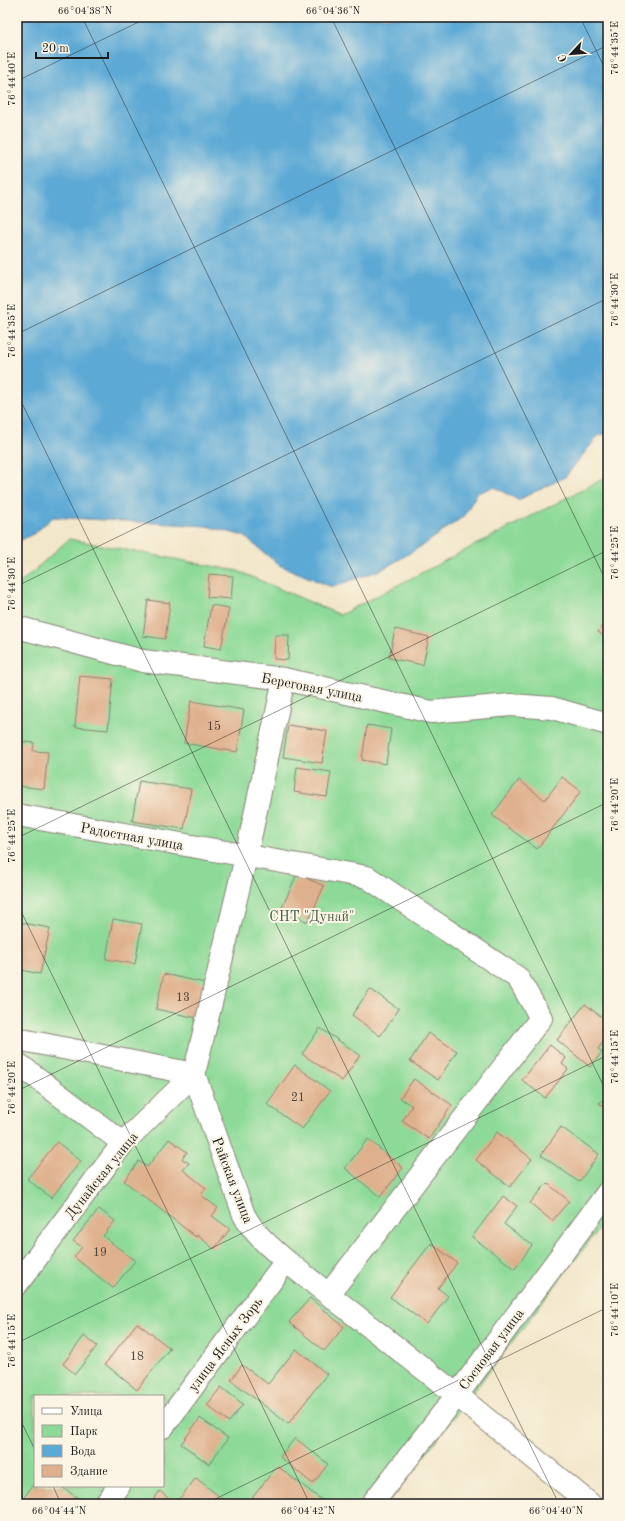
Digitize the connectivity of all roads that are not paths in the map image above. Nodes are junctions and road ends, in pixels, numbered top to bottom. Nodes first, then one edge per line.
1 (17, 627) edge
2 (284, 679) junction
3 (608, 724) edge
4 (17, 815) edge
5 (246, 857) junction
6 (17, 1039) edge
7 (17, 1063) edge
8 (194, 1074) junction
9 (123, 1143) junction
10 (608, 1192) edge
11 (286, 1261) junction
12 (17, 1284) edge
13 (329, 1294) junction
14 (457, 1394) junction
15 (164, 1426) edge
16 (118, 1487) edge
17 (106, 1504) edge
18 (372, 1504) edge
19 (590, 1504) edge

1 - 2 street, Береговая улица
2 - 3 street, Береговая улица
2 - 5 street
4 - 5 street, Радостная улица
5 - 8 street
5 - 13 street, Радостная улица
6 - 8 street
7 - 9 street
8 - 9 street, Дунайская улица
8 - 11 street, Райская улица
9 - 12 street, Дунайская улица
10 - 14 street, Сосновая улица
11 - 13 street, Райская улица
11 - 15 street, улица Ясных Зорь
13 - 14 street, Райская улица
14 - 18 street, Сосновая улица
14 - 19 street, Райская улица
16 - 17 street

